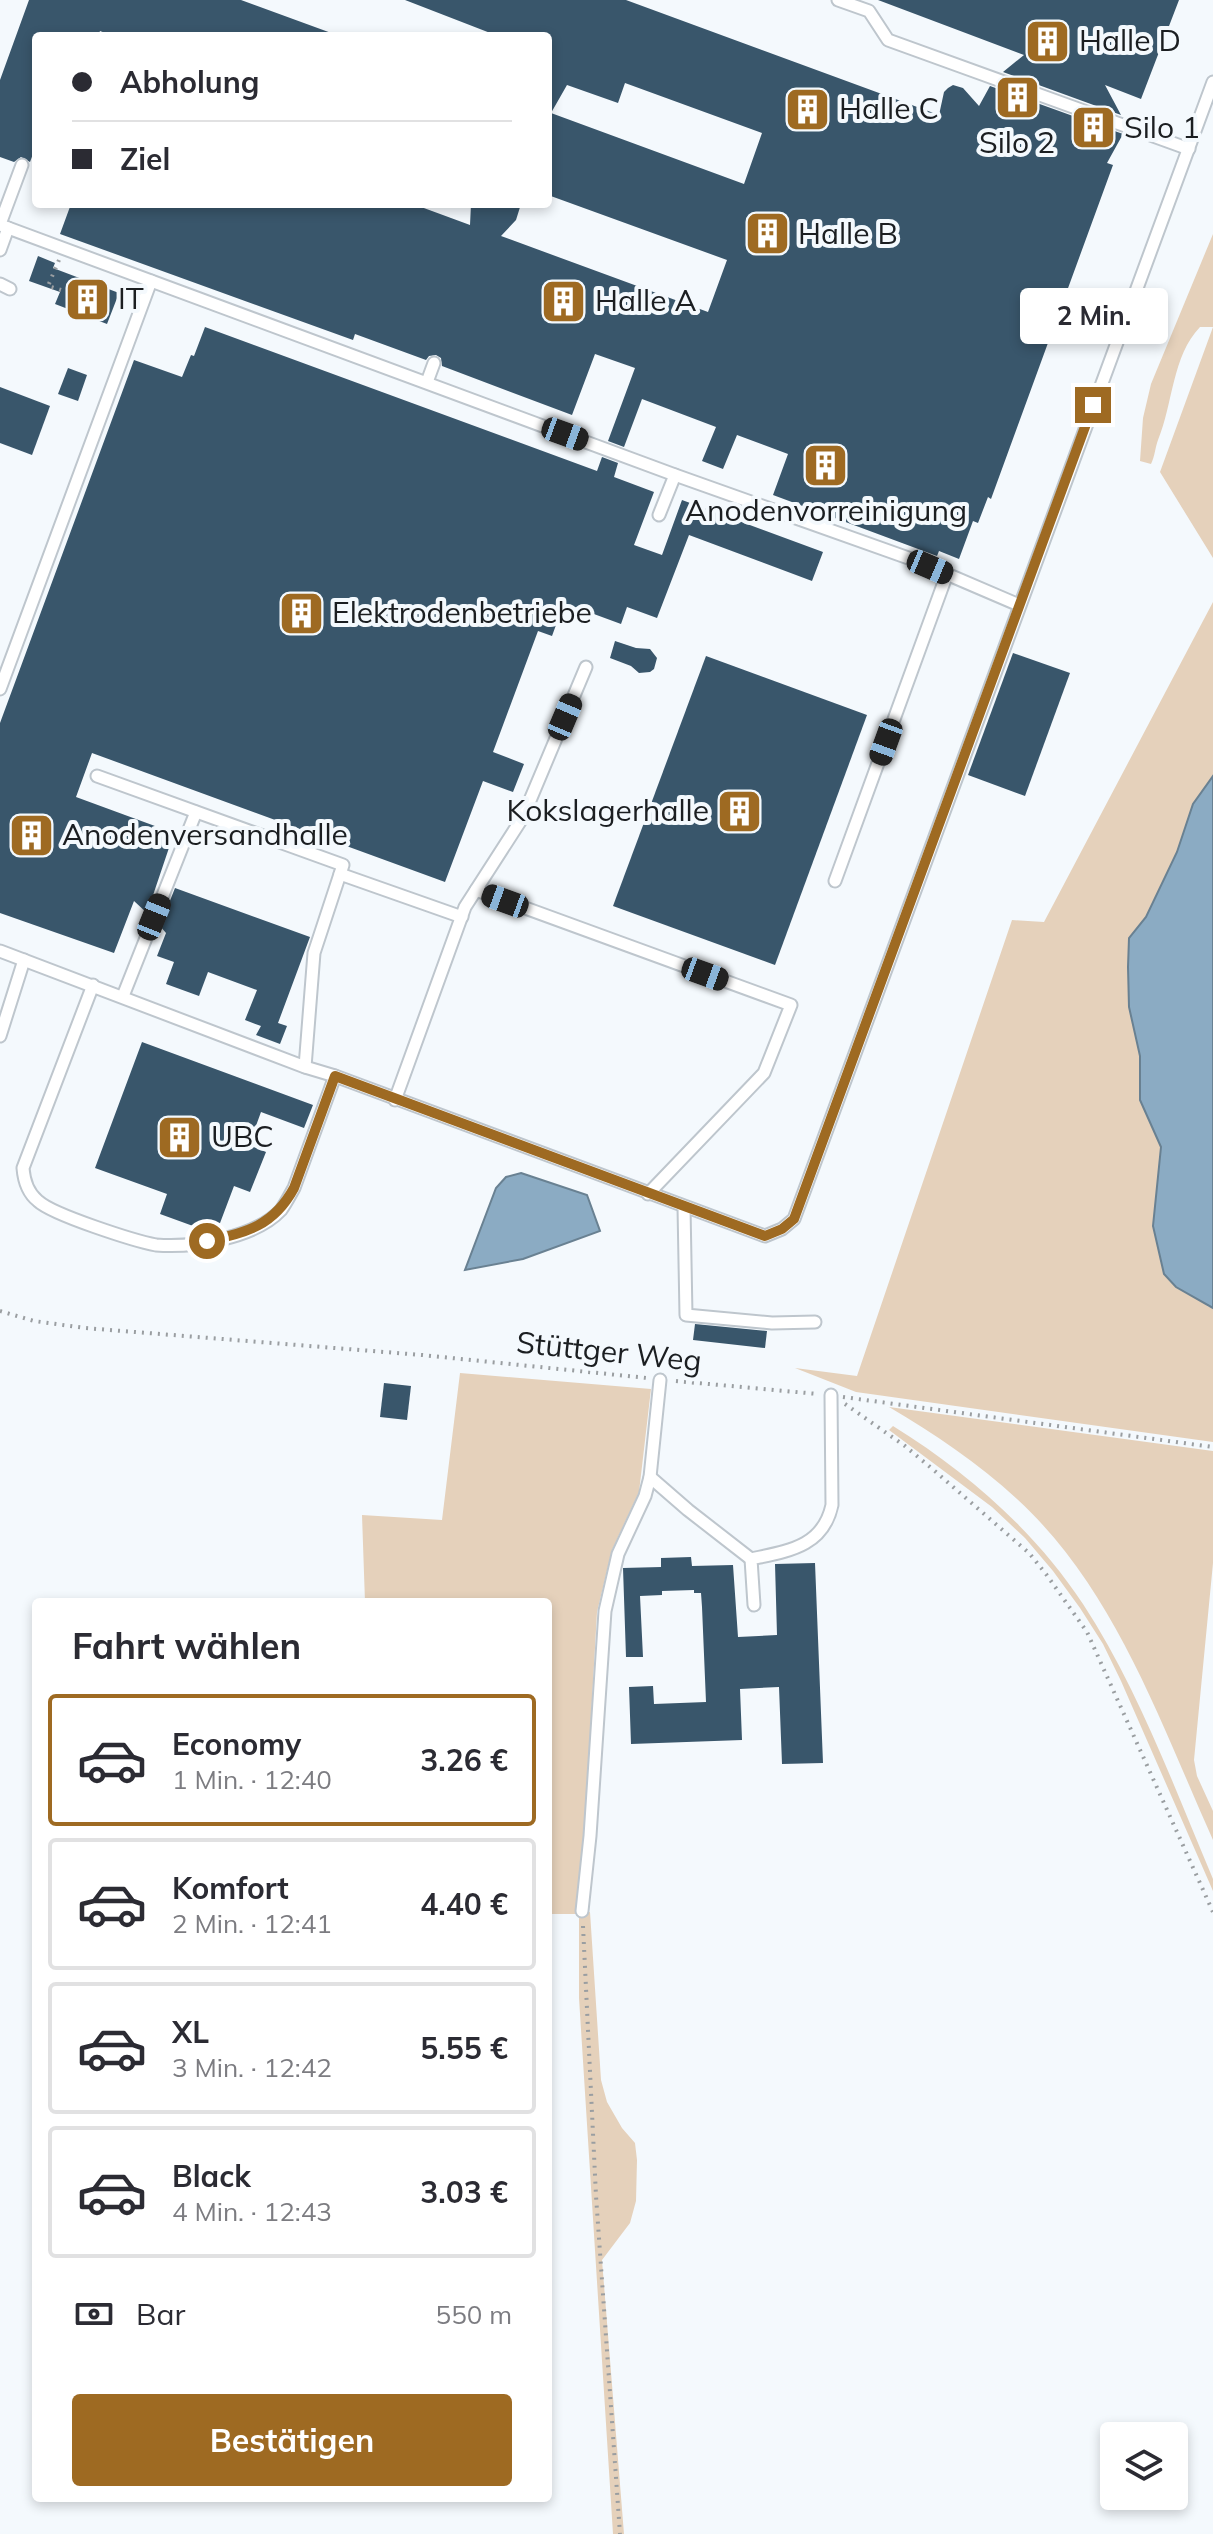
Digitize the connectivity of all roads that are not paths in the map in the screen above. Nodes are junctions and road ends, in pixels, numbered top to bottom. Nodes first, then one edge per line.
1 (838, 0) edge
2 (1213, 82) edge
3 (1189, 149) junction
4 (22, 165) dead end
5 (3, 225) edge
6 (0, 250) edge
7 (151, 281) junction
8 (434, 363) dead end
9 (427, 382) junction
10 (675, 475) junction
11 (659, 515) dead end
12 (947, 574) junction
13 (1019, 605) junction
14 (586, 667) dead end
15 (0, 689) edge
16 (97, 776) dead end
17 (196, 812) junction
18 (340, 874) junction
19 (835, 881) dead end
20 (476, 890) junction
21 (462, 917) junction
22 (0, 951) edge
23 (24, 960) junction
24 (93, 985) junction
25 (123, 996) junction
26 (0, 1036) edge
27 (305, 1067) junction
28 (335, 1076) junction
29 (395, 1100) junction
30 (648, 1194) junction
31 (684, 1207) junction
32 (815, 1322) dead end
33 (660, 1380) road end
34 (831, 1395) road end
35 (650, 1477) junction
36 (751, 1559) junction
37 (754, 1605) dead end
38 (582, 1911) road end

1 - 3 lane
2 - 3 lane
3 - 13 lane
4 - 5 lane
5 - 6 lane
5 - 7 lane
7 - 9 lane
7 - 15 lane
8 - 9 lane
9 - 10 lane
10 - 11 lane
10 - 12 lane
12 - 13 lane
12 - 19 lane
13 - 31 lane
14 - 20 lane
16 - 17 lane
17 - 18 lane
17 - 25 lane
18 - 21 lane
18 - 27 lane
20 - 21 lane
20 - 30 lane
21 - 29 lane
22 - 23 lane
23 - 24 lane
23 - 26 lane
24 - 25 lane
24 - 28 lane
25 - 27 lane
27 - 28 lane
28 - 29 lane
29 - 30 lane
30 - 31 lane
31 - 32 lane
33 - 35 lane
34 - 36 lane
35 - 36 lane
35 - 38 lane
36 - 37 lane

